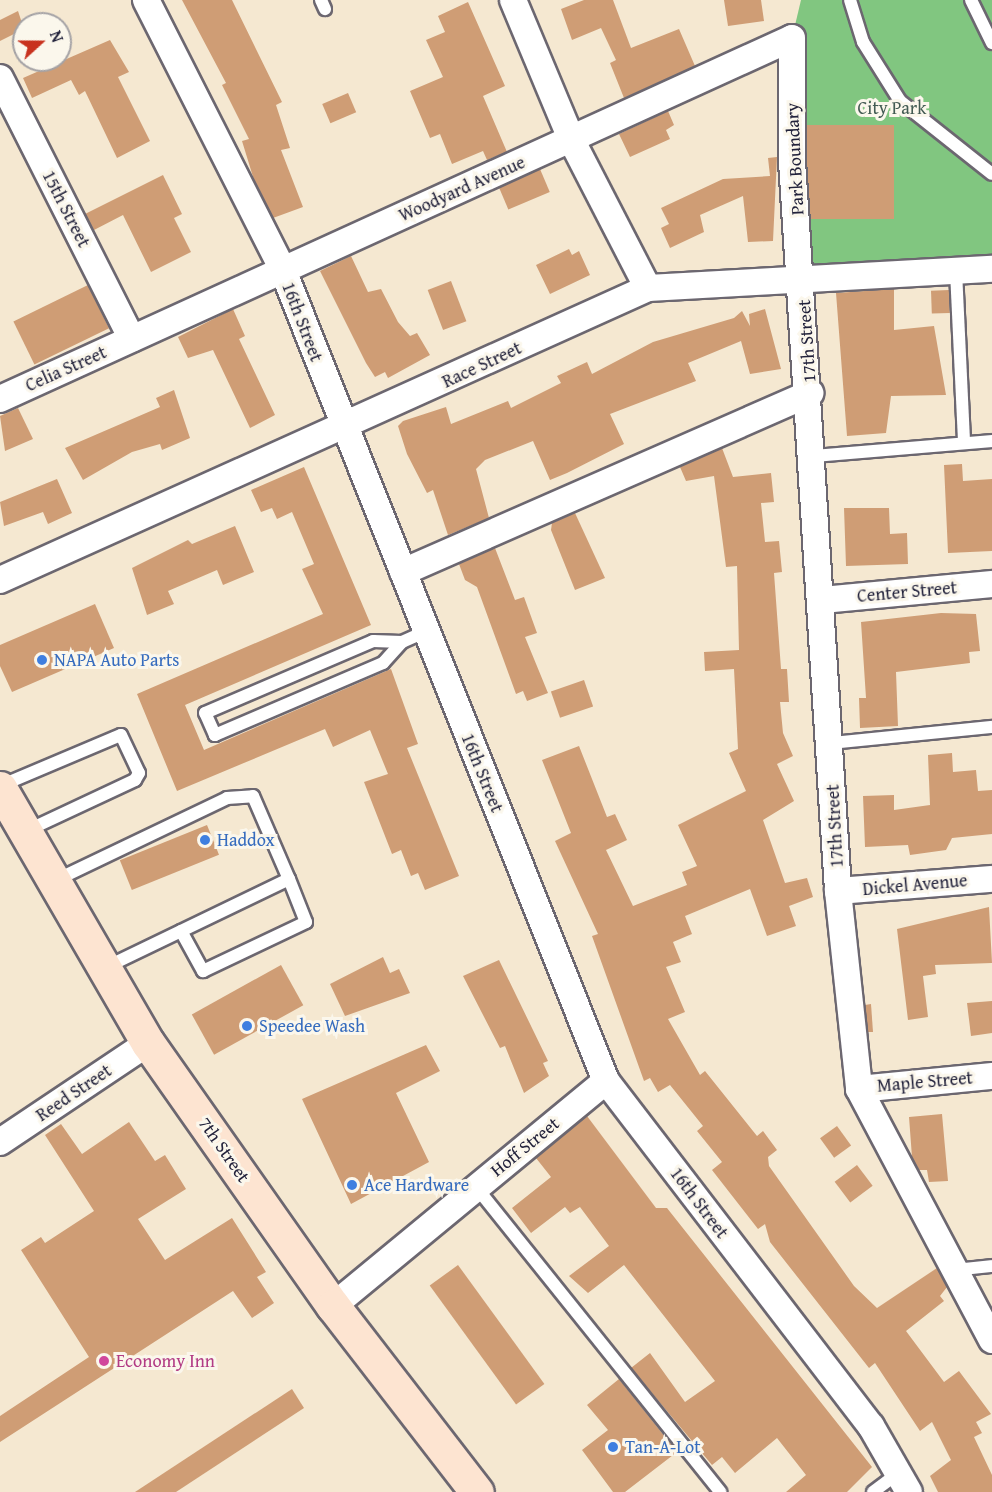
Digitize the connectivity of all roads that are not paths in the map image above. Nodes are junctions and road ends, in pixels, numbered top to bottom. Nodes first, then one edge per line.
1 (146, 0) edge
2 (513, 0) edge
3 (850, 0) edge
4 (971, 0) edge
5 (792, 38) joint
6 (992, 43) edge
7 (0, 78) edge
8 (572, 141) junction
9 (992, 174) edge
10 (282, 268) junction
11 (992, 269) edge
12 (956, 271) junction
13 (803, 280) junction
14 (648, 288) junction
15 (132, 339) junction
16 (810, 393) junction
17 (0, 399) edge
18 (341, 426) junction
19 (992, 441) edge
20 (964, 443) junction
21 (814, 456) junction
22 (403, 572) junction
23 (0, 580) edge
24 (992, 584) edge
25 (822, 600) junction
26 (413, 637) junction
27 (992, 727) edge
28 (831, 743) junction
29 (0, 787) edge
30 (25, 831) junction
31 (290, 879) junction
32 (992, 879) edge
33 (54, 881) junction
34 (838, 891) junction
35 (181, 931) junction
36 (104, 968) junction
37 (148, 1043) junction
38 (992, 1076) edge
39 (606, 1081) junction
40 (859, 1089) junction
41 (3, 1133) edge
42 (476, 1187) junction
43 (992, 1266) edge
44 (952, 1270) junction
45 (333, 1306) junction
46 (992, 1340) edge
47 (905, 1482) edge
48 (477, 1492) edge
49 (720, 1492) edge
50 (873, 1492) edge

1 - 10 street, 16th Street
2 - 8 street
3 - 9 lane
4 - 6 lane
5 - 8 street, Woodyard Avenue
5 - 13 street, Park Boundary
7 - 15 street, 15th Street
8 - 10 street, Woodyard Avenue
8 - 14 street
10 - 15 street, Woodyard Avenue
10 - 18 street, 16th Street
11 - 12 street, Race Street
12 - 13 street, Race Street
12 - 20 lane
13 - 14 street, Race Street
13 - 16 street, 17th Street
14 - 18 street, Race Street
15 - 17 street, Celia Street
16 - 21 street, 17th Street
16 - 22 street
18 - 22 street, 16th Street
18 - 23 street, Race Street
19 - 20 lane
20 - 21 lane
21 - 25 street, 17th Street
22 - 26 street, 16th Street
24 - 25 street, Center Street
25 - 28 street, 17th Street
26 - 26 lane
26 - 39 street, 16th Street
27 - 28 lane
28 - 34 street, 17th Street
29 - 30 main road, 7th Street
29 - 30 lane
30 - 33 main road, 7th Street
31 - 33 lane
31 - 35 lane
31 - 35 lane
32 - 34 street, Dickel Avenue
33 - 36 main road, 7th Street
34 - 40 street, 17th Street
35 - 36 lane
36 - 37 main road, 7th Street
37 - 41 street, Reed Street
37 - 45 main road, 7th Street
38 - 40 street, Maple Street
39 - 42 street, Hoff Street
39 - 47 street, 16th Street
40 - 44 street, 17th Street
42 - 45 street, Hoff Street
42 - 49 lane
43 - 44 lane
44 - 46 street, 17th Street
45 - 48 main road, 7th Street
47 - 50 lane

